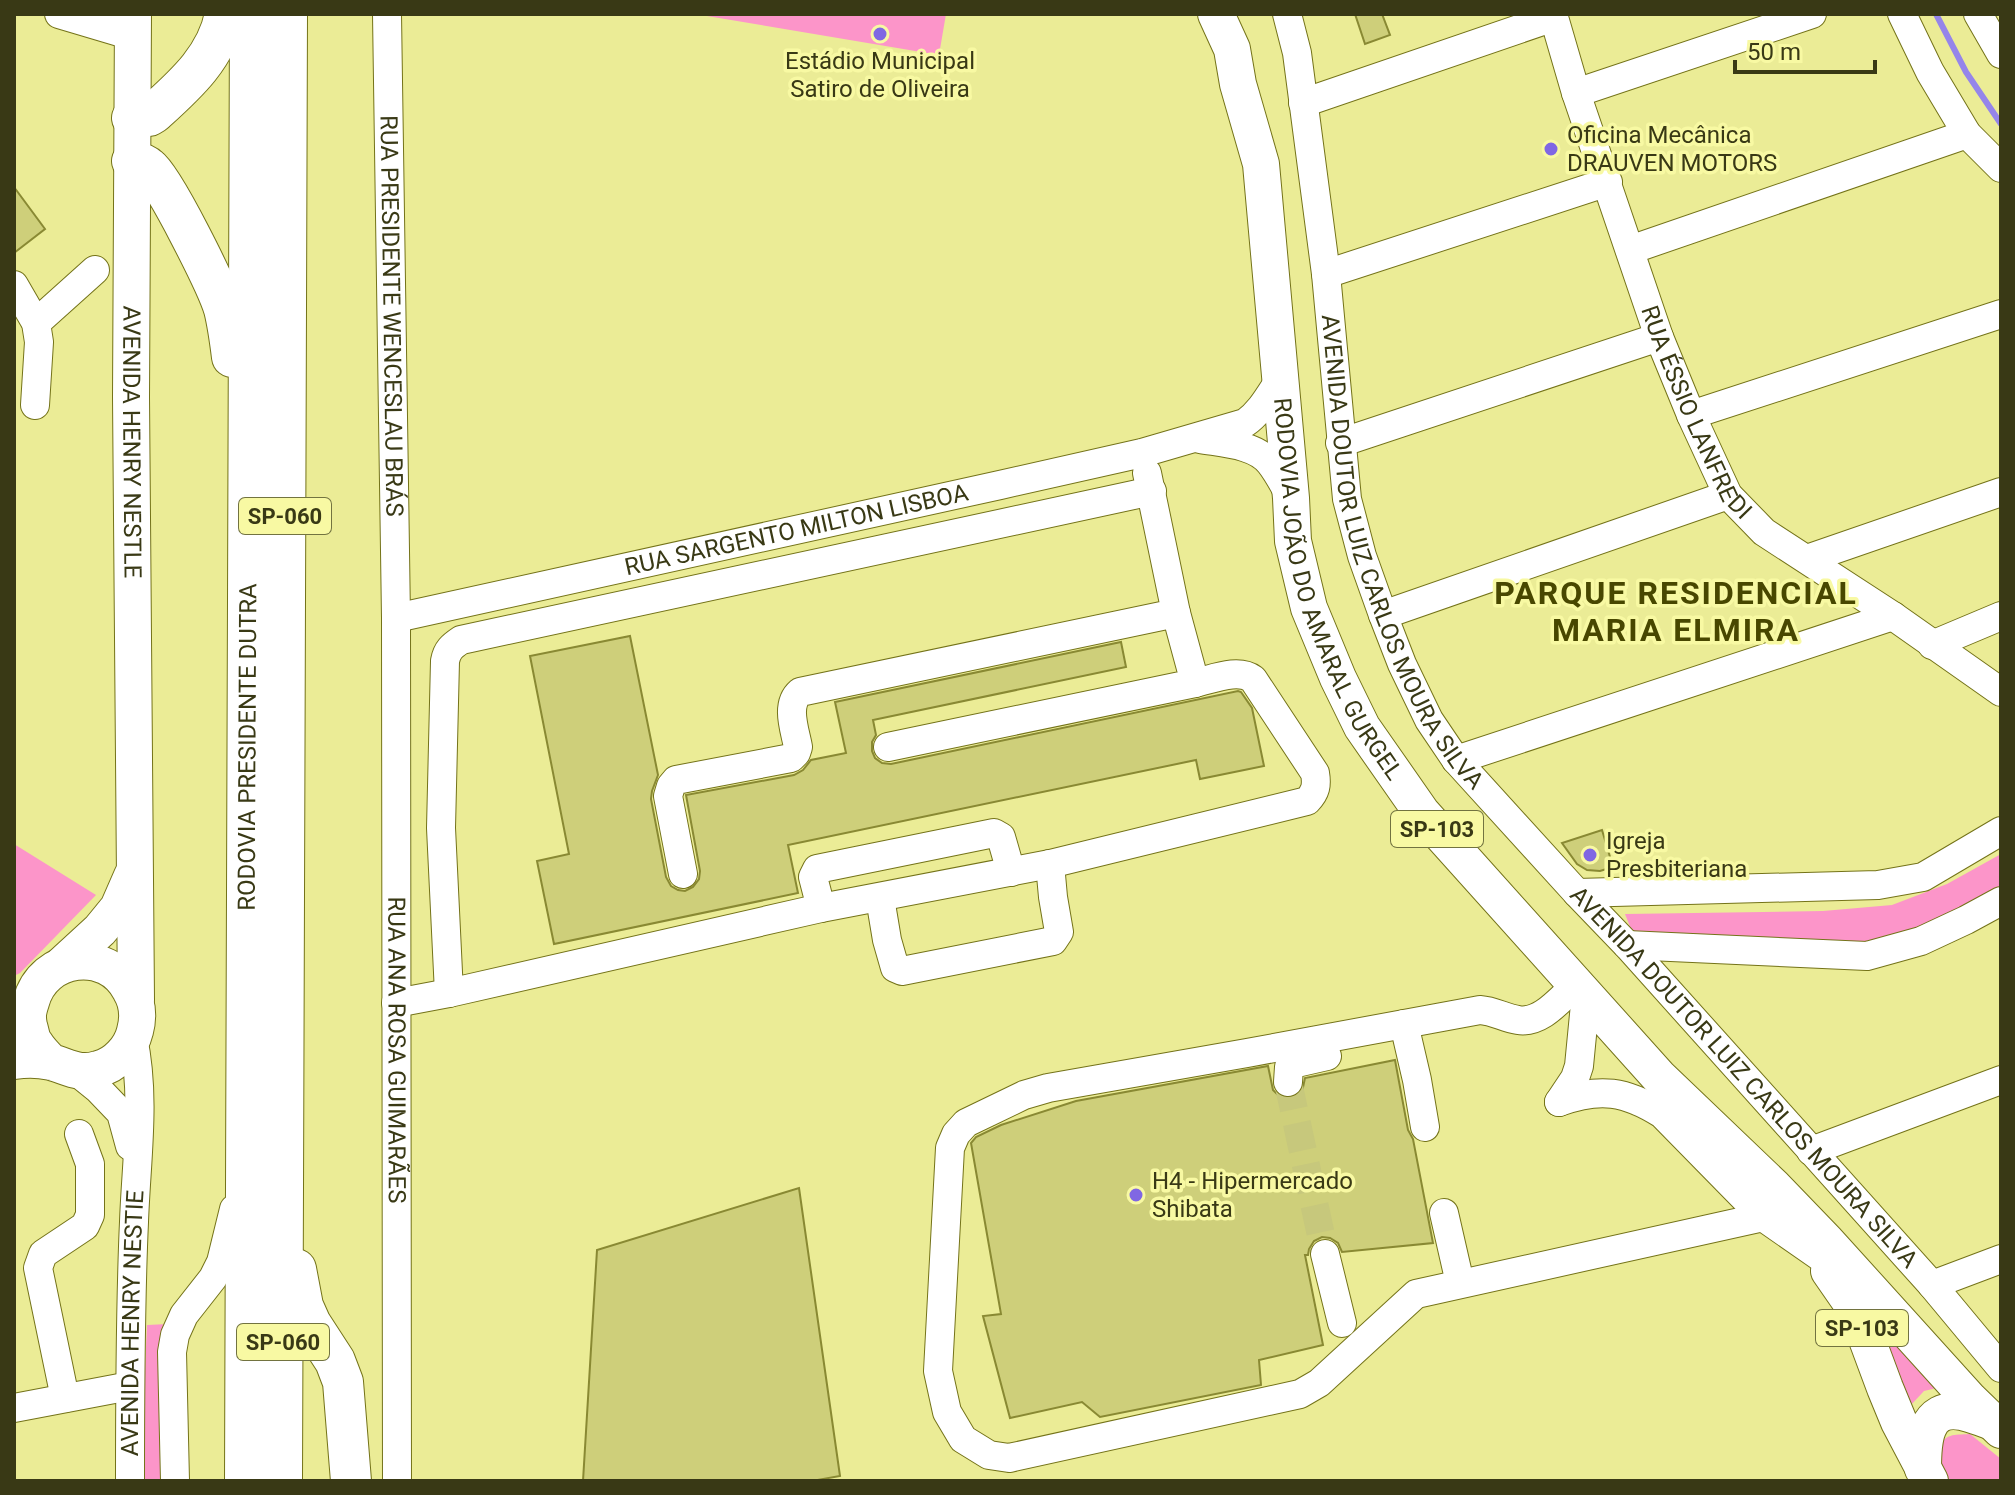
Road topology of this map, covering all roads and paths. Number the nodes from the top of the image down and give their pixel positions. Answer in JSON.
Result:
{"nodes":[{"id":1,"x":59,"y":14,"type":"edge"},
{"id":2,"x":225,"y":14,"type":"edge"},
{"id":3,"x":250,"y":14,"type":"edge"},
{"id":4,"x":287,"y":14,"type":"edge"},
{"id":5,"x":387,"y":14,"type":"edge"},
{"id":6,"x":1194,"y":14,"type":"edge"},
{"id":7,"x":1287,"y":14,"type":"edge"},
{"id":8,"x":1812,"y":14,"type":"edge"},
{"id":9,"x":1902,"y":14,"type":"edge"},
{"id":10,"x":1978,"y":14,"type":"edge"},
{"id":11,"x":1553,"y":16,"type":"edge"},
{"id":12,"x":1221,"y":20,"type":"edge"},
{"id":13,"x":133,"y":25,"type":"edge"},
{"id":14,"x":2001,"y":54,"type":"edge"},
{"id":15,"x":1238,"y":84,"type":"junction"},
{"id":16,"x":1576,"y":93,"type":"junction"},
{"id":17,"x":1303,"y":103,"type":"junction"},
{"id":18,"x":132,"y":118,"type":"junction"},
{"id":19,"x":1967,"y":134,"type":"junction"},
{"id":20,"x":132,"y":161,"type":"junction"},
{"id":21,"x":2001,"y":168,"type":"edge"},
{"id":22,"x":1608,"y":182,"type":"junction"},
{"id":23,"x":1630,"y":250,"type":"junction"},
{"id":24,"x":95,"y":270,"type":"dead end"},
{"id":25,"x":1326,"y":274,"type":"junction"},
{"id":26,"x":14,"y":285,"type":"edge"},
{"id":27,"x":2001,"y":314,"type":"edge"},
{"id":28,"x":36,"y":323,"type":"junction"},
{"id":29,"x":1659,"y":337,"type":"junction"},
{"id":30,"x":1281,"y":378,"type":"junction"},
{"id":31,"x":35,"y":405,"type":"dead end"},
{"id":32,"x":1691,"y":415,"type":"junction"},
{"id":33,"x":1195,"y":438,"type":"junction"},
{"id":34,"x":1340,"y":443,"type":"junction"},
{"id":35,"x":1142,"y":453,"type":"junction"},
{"id":36,"x":250,"y":464,"type":"junction"},
{"id":37,"x":1152,"y":491,"type":"junction"},
{"id":38,"x":2001,"y":492,"type":"edge"},
{"id":39,"x":1728,"y":495,"type":"junction"},
{"id":40,"x":1291,"y":498,"type":"junction"},
{"id":41,"x":1807,"y":559,"type":"junction"},
{"id":42,"x":1176,"y":613,"type":"junction"},
{"id":43,"x":1383,"y":615,"type":"junction"},
{"id":44,"x":1893,"y":616,"type":"junction"},
{"id":45,"x":2001,"y":616,"type":"edge"},
{"id":46,"x":396,"y":618,"type":"junction"},
{"id":47,"x":1932,"y":645,"type":"junction"},
{"id":48,"x":1195,"y":683,"type":"junction"},
{"id":49,"x":2001,"y":692,"type":"edge"},
{"id":50,"x":888,"y":747,"type":"dead end"},
{"id":51,"x":1456,"y":760,"type":"junction"},
{"id":52,"x":2001,"y":831,"type":"edge"},
{"id":53,"x":1050,"y":864,"type":"junction"},
{"id":54,"x":134,"y":871,"type":"junction"},
{"id":55,"x":1011,"y":872,"type":"junction"},
{"id":56,"x":683,"y":874,"type":"dead end"},
{"id":57,"x":1577,"y":893,"type":"junction"},
{"id":58,"x":880,"y":898,"type":"junction"},
{"id":59,"x":2001,"y":901,"type":"edge"},
{"id":60,"x":821,"y":908,"type":"junction"},
{"id":61,"x":1627,"y":945,"type":"junction"},
{"id":62,"x":63,"y":964,"type":"junction"},
{"id":63,"x":1581,"y":989,"type":"junction"},
{"id":64,"x":449,"y":993,"type":"junction"},
{"id":65,"x":24,"y":1000,"type":"edge"},
{"id":66,"x":136,"y":1000,"type":"junction"},
{"id":67,"x":396,"y":1003,"type":"junction"},
{"id":68,"x":1470,"y":1026,"type":"dead end"},
{"id":69,"x":1405,"y":1030,"type":"junction"},
{"id":70,"x":133,"y":1038,"type":"junction"},
{"id":71,"x":14,"y":1061,"type":"edge"},
{"id":72,"x":64,"y":1067,"type":"junction"},
{"id":73,"x":2001,"y":1080,"type":"edge"},
{"id":74,"x":1288,"y":1082,"type":"dead end"},
{"id":75,"x":1425,"y":1127,"type":"dead end"},
{"id":76,"x":79,"y":1134,"type":"dead end"},
{"id":77,"x":1811,"y":1151,"type":"junction"},
{"id":78,"x":244,"y":1165,"type":"junction"},
{"id":79,"x":136,"y":1166,"type":"junction"},
{"id":80,"x":283,"y":1202,"type":"junction"},
{"id":81,"x":1768,"y":1202,"type":"junction"},
{"id":82,"x":1444,"y":1213,"type":"dead end"},
{"id":83,"x":1325,"y":1254,"type":"tunnel mouth"},
{"id":84,"x":2001,"y":1259,"type":"edge"},
{"id":85,"x":1460,"y":1283,"type":"junction"},
{"id":86,"x":1932,"y":1285,"type":"junction"},
{"id":87,"x":1342,"y":1323,"type":"dead end"},
{"id":88,"x":2001,"y":1368,"type":"edge"},
{"id":89,"x":130,"y":1386,"type":"junction"},
{"id":90,"x":65,"y":1398,"type":"junction"},
{"id":91,"x":14,"y":1408,"type":"edge"},
{"id":92,"x":1997,"y":1426,"type":"edge"},
{"id":93,"x":1925,"y":1477,"type":"edge"},
{"id":94,"x":130,"y":1481,"type":"edge"},
{"id":95,"x":175,"y":1481,"type":"edge"},
{"id":96,"x":245,"y":1481,"type":"edge"},
{"id":97,"x":282,"y":1481,"type":"edge"},
{"id":98,"x":351,"y":1481,"type":"edge"},
{"id":99,"x":397,"y":1481,"type":"edge"}],
"edges":[{"from":1,"to":13,"type":"street"},
{"from":2,"to":18,"type":"highway"},
{"from":3,"to":36,"type":"highway","name":"RODOVIA PRESIDENTE DUTRA","number":"SP-060"},
{"from":4,"to":80,"type":"highway","name":"RODOVIA PRESIDENTE DUTRA","number":"SP-060"},
{"from":5,"to":46,"type":"street","name":"RUA PRESIDENTE WENCESLAU BRÁS"},
{"from":6,"to":15,"type":"main road","name":"RODOVIA JOÃO DO AMARAL GURGEL"},
{"from":7,"to":17,"type":"street","name":"AVENIDA DOUTOR LUIZ CARLOS MOURA SILVA"},
{"from":8,"to":16,"type":"street"},
{"from":9,"to":19,"type":"street"},
{"from":10,"to":14,"type":"street"},
{"from":11,"to":16,"type":"street","name":"RUA ÉSSIO LANFREDI"},
{"from":11,"to":17,"type":"street"},
{"from":12,"to":15,"type":"main road","name":"RODOVIA JOÃO DO AMARAL GURGEL","number":"SP-103"},
{"from":13,"to":18,"type":"main road","name":"AVENIDA HENRY NESTLE"},
{"from":15,"to":30,"type":"main road","name":"RODOVIA JOÃO DO AMARAL GURGEL","number":"SP-103"},
{"from":16,"to":22,"type":"street","name":"RUA ÉSSIO LANFREDI"},
{"from":17,"to":25,"type":"street","name":"AVENIDA DOUTOR LUIZ CARLOS MOURA SILVA"},
{"from":18,"to":20,"type":"main road","name":"AVENIDA HENRY NESTLE"},
{"from":19,"to":21,"type":"street"},
{"from":19,"to":23,"type":"street"},
{"from":20,"to":36,"type":"highway"},
{"from":20,"to":54,"type":"main road","name":"AVENIDA HENRY NESTLE"},
{"from":22,"to":23,"type":"street","name":"RUA ÉSSIO LANFREDI"},
{"from":22,"to":25,"type":"street"},
{"from":23,"to":29,"type":"street","name":"RUA ÉSSIO LANFREDI"},
{"from":24,"to":28,"type":"street"},
{"from":25,"to":34,"type":"street","name":"AVENIDA DOUTOR LUIZ CARLOS MOURA SILVA"},
{"from":26,"to":28,"type":"street"},
{"from":27,"to":32,"type":"street"},
{"from":28,"to":31,"type":"street"},
{"from":29,"to":32,"type":"street","name":"RUA ÉSSIO LANFREDI"},
{"from":29,"to":34,"type":"street"},
{"from":30,"to":33,"type":"street","name":"RUA SARGENTO MILTON LISBOA"},
{"from":30,"to":40,"type":"main road","name":"RODOVIA JOÃO DO AMARAL GURGEL","number":"SP-103"},
{"from":32,"to":39,"type":"street","name":"RUA ÉSSIO LANFREDI"},
{"from":33,"to":35,"type":"street","name":"RUA SARGENTO MILTON LISBOA"},
{"from":33,"to":40,"type":"street"},
{"from":34,"to":43,"type":"street","name":"AVENIDA DOUTOR LUIZ CARLOS MOURA SILVA"},
{"from":35,"to":37,"type":"street"},
{"from":35,"to":46,"type":"street","name":"RUA SARGENTO MILTON LISBOA"},
{"from":36,"to":78,"type":"highway","name":"RODOVIA PRESIDENTE DUTRA","number":"SP-060"},
{"from":37,"to":42,"type":"street"},
{"from":37,"to":64,"type":"street"},
{"from":38,"to":41,"type":"street"},
{"from":39,"to":41,"type":"street","name":"RUA ÉSSIO LANFREDI"},
{"from":39,"to":43,"type":"street"},
{"from":40,"to":63,"type":"main road","name":"RODOVIA JOÃO DO AMARAL GURGEL","number":"SP-103"},
{"from":41,"to":44,"type":"street","name":"RUA ÉSSIO LANFREDI"},
{"from":42,"to":48,"type":"street"},
{"from":42,"to":56,"type":"street"},
{"from":43,"to":51,"type":"street","name":"AVENIDA DOUTOR LUIZ CARLOS MOURA SILVA"},
{"from":44,"to":47,"type":"street","name":"RUA ÉSSIO LANFREDI"},
{"from":44,"to":51,"type":"street"},
{"from":45,"to":47,"type":"street"},
{"from":46,"to":67,"type":"street","name":"RUA ANA ROSA GUIMARÃES"},
{"from":47,"to":49,"type":"street","name":"RUA ÉSSIO LANFREDI"},
{"from":48,"to":50,"type":"street"},
{"from":48,"to":53,"type":"street"},
{"from":51,"to":57,"type":"street","name":"AVENIDA DOUTOR LUIZ CARLOS MOURA SILVA"},
{"from":52,"to":57,"type":"street"},
{"from":53,"to":55,"type":"street"},
{"from":53,"to":58,"type":"street"},
{"from":54,"to":62,"type":"main road"},
{"from":54,"to":66,"type":"main road","name":"AVENIDA HENRY NESTLE"},
{"from":55,"to":58,"type":"street"},
{"from":55,"to":60,"type":"street"},
{"from":57,"to":61,"type":"street","name":"AVENIDA DOUTOR LUIZ CARLOS MOURA SILVA"},
{"from":58,"to":60,"type":"street"},
{"from":59,"to":61,"type":"street"},
{"from":60,"to":64,"type":"street"},
{"from":61,"to":77,"type":"street","name":"AVENIDA DOUTOR LUIZ CARLOS MOURA SILVA"},
{"from":62,"to":65,"type":"main road"},
{"from":62,"to":66,"type":"main road"},
{"from":63,"to":69,"type":"street"},
{"from":63,"to":81,"type":"main road","name":"RODOVIA JOÃO DO AMARAL GURGEL","number":"SP-103"},
{"from":63,"to":81,"type":"street"},
{"from":64,"to":67,"type":"street"},
{"from":65,"to":72,"type":"main road"},
{"from":66,"to":70,"type":"main road"},
{"from":67,"to":99,"type":"street","name":"RUA ANA ROSA GUIMARÃES"},
{"from":68,"to":69,"type":"street"},
{"from":69,"to":74,"type":"street"},
{"from":69,"to":75,"type":"street"},
{"from":69,"to":85,"type":"street"},
{"from":70,"to":72,"type":"main road"},
{"from":70,"to":79,"type":"street","name":"AVENIDA HENRY NESTIE"},
{"from":71,"to":72,"type":"main road"},
{"from":72,"to":79,"type":"street"},
{"from":73,"to":77,"type":"street"},
{"from":76,"to":90,"type":"street"},
{"from":77,"to":86,"type":"street","name":"AVENIDA DOUTOR LUIZ CARLOS MOURA SILVA"},
{"from":78,"to":95,"type":"street"},
{"from":78,"to":96,"type":"highway","name":"RODOVIA PRESIDENTE DUTRA","number":"SP-060"},
{"from":79,"to":89,"type":"street","name":"AVENIDA HENRY NESTIE"},
{"from":80,"to":97,"type":"highway","name":"RODOVIA PRESIDENTE DUTRA","number":"SP-060"},
{"from":80,"to":98,"type":"highway"},
{"from":81,"to":85,"type":"street"},
{"from":81,"to":92,"type":"main road","name":"RODOVIA JOÃO DO AMARAL GURGEL","number":"SP-103"},
{"from":81,"to":93,"type":"main road","name":"RODOVIA JOÃO DO AMARAL GURGEL","number":"SP-103"},
{"from":82,"to":85,"type":"street"},
{"from":83,"to":87,"type":"street"},
{"from":84,"to":86,"type":"street"},
{"from":86,"to":88,"type":"street","name":"AVENIDA DOUTOR LUIZ CARLOS MOURA SILVA"},
{"from":89,"to":90,"type":"street"},
{"from":89,"to":94,"type":"street","name":"AVENIDA HENRY NESTIE"},
{"from":90,"to":91,"type":"street"},
{"from":92,"to":93,"type":"main road","number":"SP-103"}]}
